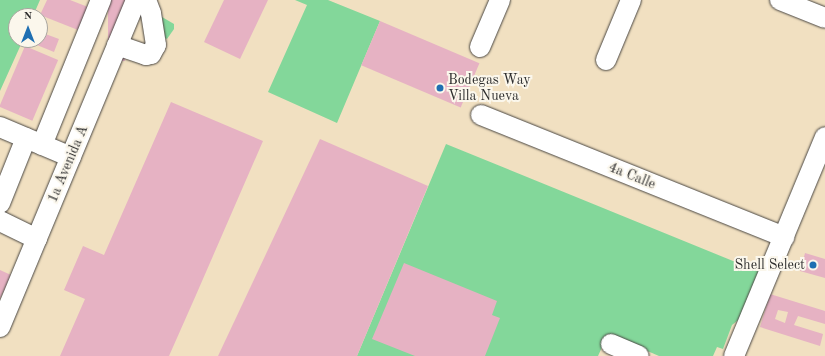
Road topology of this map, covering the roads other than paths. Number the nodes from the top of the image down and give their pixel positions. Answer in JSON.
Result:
{"nodes":[{"id":1,"x":101,"y":0,"type":"edge"},
{"id":2,"x":136,"y":0,"type":"edge"},
{"id":3,"x":146,"y":0,"type":"edge"},
{"id":4,"x":500,"y":0,"type":"edge"},
{"id":5,"x":631,"y":0,"type":"edge"},
{"id":6,"x":780,"y":0,"type":"edge"},
{"id":7,"x":825,"y":18,"type":"edge"},
{"id":8,"x":118,"y":45,"type":"junction"},
{"id":9,"x":480,"y":47,"type":"dead end"},
{"id":10,"x":606,"y":60,"type":"dead end"},
{"id":11,"x":481,"y":115,"type":"dead end"},
{"id":12,"x":0,"y":127,"type":"edge"},
{"id":13,"x":825,"y":137,"type":"edge"},
{"id":14,"x":34,"y":142,"type":"junction"},
{"id":15,"x":71,"y":157,"type":"junction"},
{"id":16,"x":0,"y":202,"type":"edge"},
{"id":17,"x":0,"y":221,"type":"edge"},
{"id":18,"x":784,"y":237,"type":"junction"},
{"id":19,"x":37,"y":239,"type":"junction"},
{"id":20,"x":0,"y":327,"type":"edge"},
{"id":21,"x":611,"y":344,"type":"dead end"},
{"id":22,"x":640,"y":356,"type":"edge"},
{"id":23,"x":734,"y":356,"type":"edge"}],
"edges":[{"from":1,"to":14,"type":"street"},
{"from":2,"to":8,"type":"street","name":"1a Avenida A"},
{"from":3,"to":8,"type":"street"},
{"from":4,"to":9,"type":"street"},
{"from":5,"to":10,"type":"street"},
{"from":6,"to":7,"type":"street"},
{"from":8,"to":15,"type":"street","name":"1a Avenida A"},
{"from":11,"to":18,"type":"street","name":"4a Calle"},
{"from":12,"to":14,"type":"street"},
{"from":13,"to":18,"type":"street"},
{"from":14,"to":15,"type":"street"},
{"from":14,"to":16,"type":"street"},
{"from":15,"to":19,"type":"street","name":"1a Avenida A"},
{"from":17,"to":19,"type":"street"},
{"from":18,"to":23,"type":"street"},
{"from":19,"to":20,"type":"street","name":"1a Avenida A"},
{"from":21,"to":22,"type":"street"}]}
